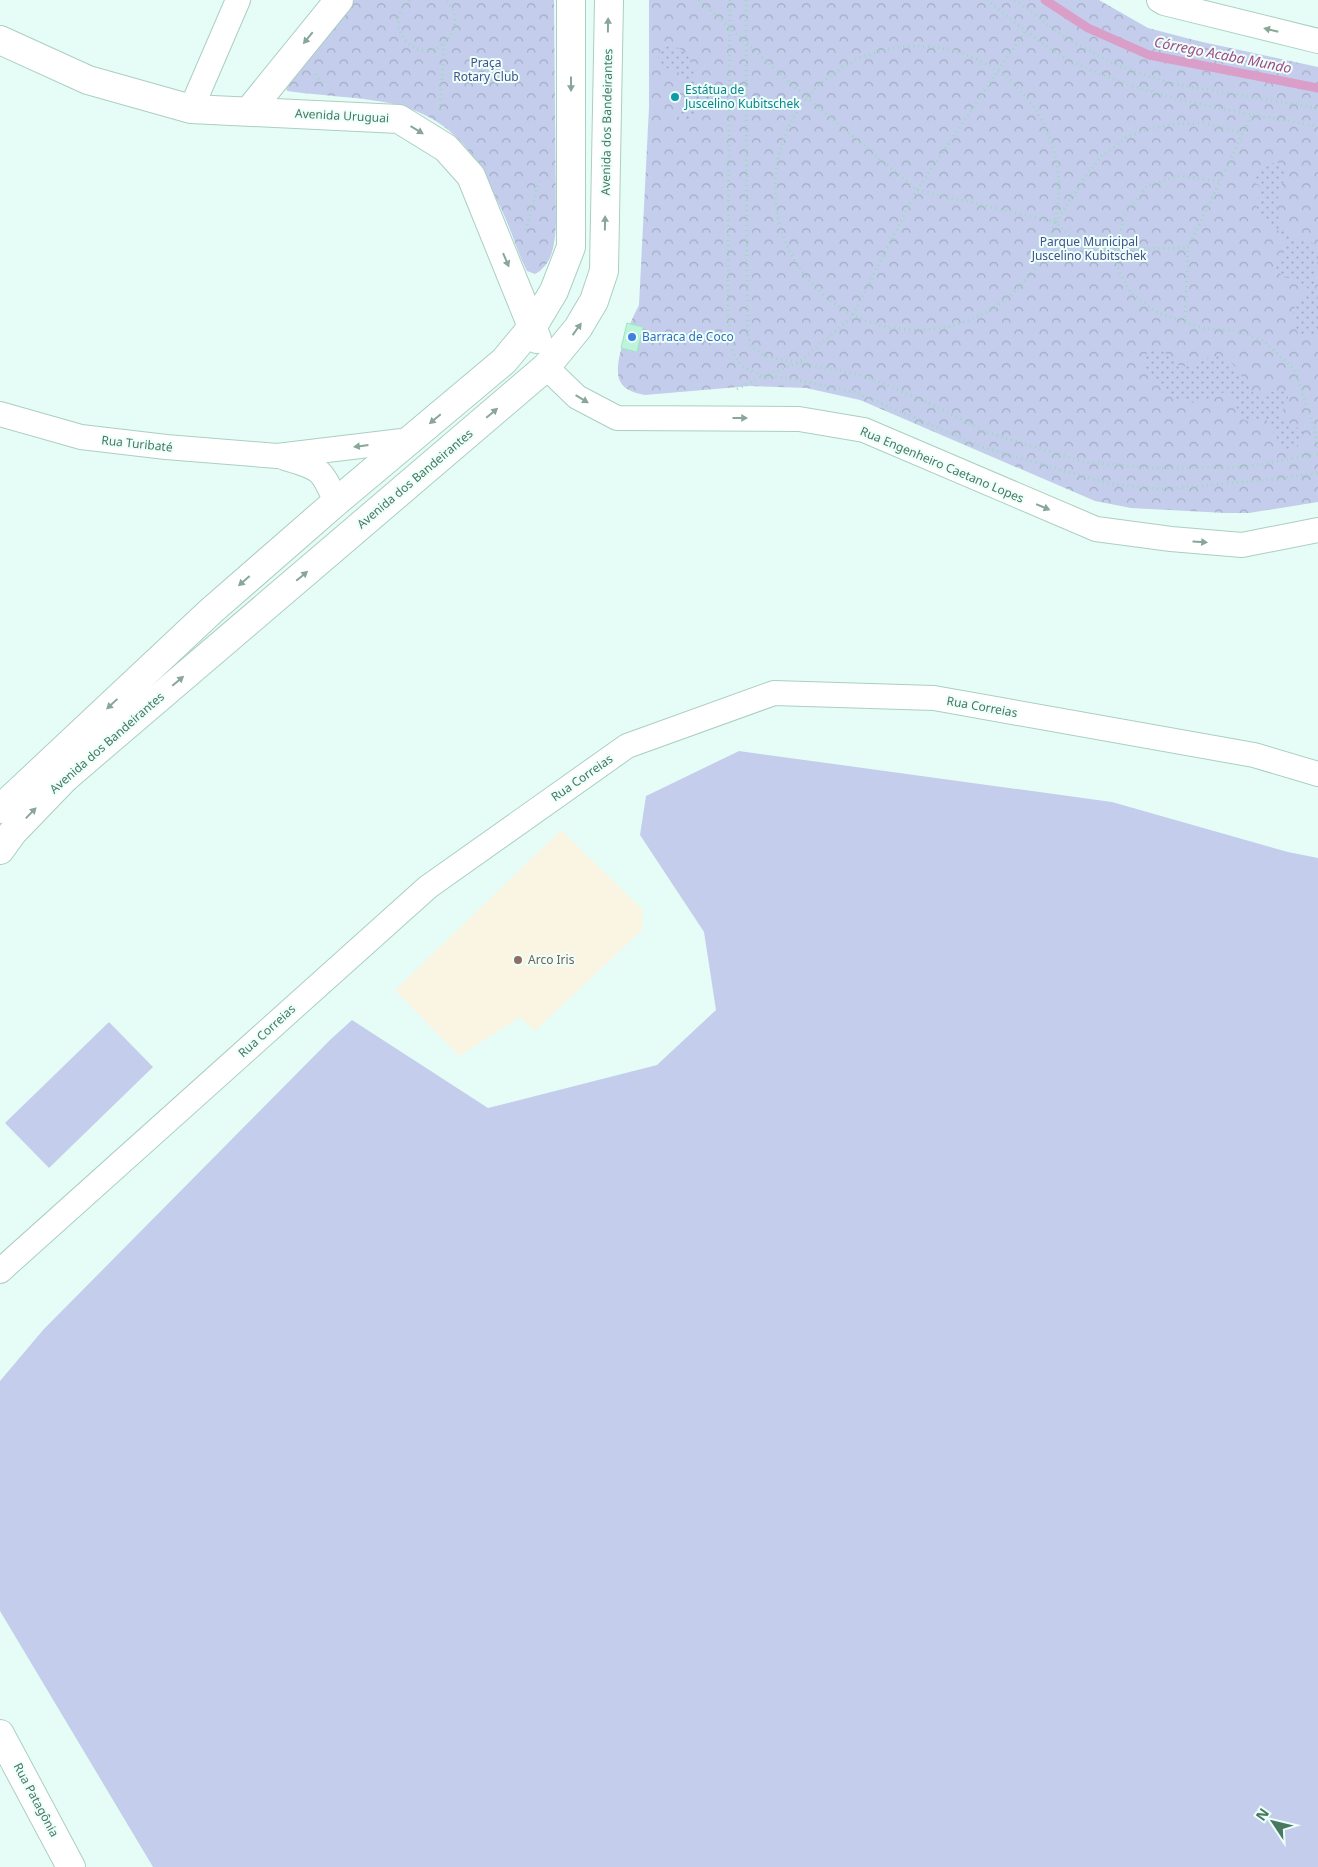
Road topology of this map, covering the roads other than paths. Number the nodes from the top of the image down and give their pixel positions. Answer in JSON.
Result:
{"nodes":[{"id":1,"x":238,"y":0,"type":"edge"},
{"id":2,"x":339,"y":0,"type":"edge"},
{"id":3,"x":571,"y":0,"type":"edge"},
{"id":4,"x":609,"y":0,"type":"edge"},
{"id":5,"x":1159,"y":0,"type":"edge"},
{"id":6,"x":0,"y":40,"type":"edge"},
{"id":7,"x":1318,"y":41,"type":"edge"},
{"id":8,"x":190,"y":109,"type":"junction"},
{"id":9,"x":249,"y":111,"type":"junction"},
{"id":10,"x":533,"y":326,"type":"junction"},
{"id":11,"x":546,"y":367,"type":"junction"},
{"id":12,"x":0,"y":414,"type":"edge"},
{"id":13,"x":410,"y":440,"type":"junction"},
{"id":14,"x":277,"y":456,"type":"junction"},
{"id":15,"x":336,"y":502,"type":"junction"},
{"id":16,"x":1318,"y":530,"type":"edge"},
{"id":17,"x":1318,"y":774,"type":"edge"},
{"id":18,"x":0,"y":809,"type":"edge"},
{"id":19,"x":0,"y":850,"type":"edge"},
{"id":20,"x":0,"y":1271,"type":"edge"},
{"id":21,"x":0,"y":1734,"type":"edge"},
{"id":22,"x":71,"y":1867,"type":"edge"}],
"edges":[{"from":1,"to":8,"type":"street"},
{"from":2,"to":9,"type":"street","one_way":true},
{"from":3,"to":10,"type":"street","name":"Avenida dos Bandeirantes","one_way":true},
{"from":11,"to":4,"type":"street","name":"Avenida dos Bandeirantes","one_way":true},
{"from":7,"to":5,"type":"street","one_way":true},
{"from":6,"to":8,"type":"street","name":"Avenida Uruguai"},
{"from":8,"to":9,"type":"street","name":"Avenida Uruguai"},
{"from":9,"to":10,"type":"street","name":"Avenida Uruguai","one_way":true},
{"from":10,"to":11,"type":"street","name":"Avenida Uruguai"},
{"from":10,"to":13,"type":"street","name":"Avenida dos Bandeirantes","one_way":true},
{"from":11,"to":16,"type":"street","name":"Rua Engenheiro Caetano Lopes","one_way":true},
{"from":19,"to":11,"type":"street","name":"Avenida dos Bandeirantes","one_way":true},
{"from":12,"to":14,"type":"street","name":"Rua Turibaté"},
{"from":13,"to":14,"type":"street","name":"Rua Turibaté","one_way":true},
{"from":13,"to":15,"type":"street","name":"Avenida dos Bandeirantes"},
{"from":14,"to":15,"type":"street","name":"Rua Turibaté"},
{"from":15,"to":18,"type":"street","name":"Avenida dos Bandeirantes","one_way":true},
{"from":17,"to":20,"type":"street","name":"Rua Correias"},
{"from":21,"to":22,"type":"street","name":"Rua Patagônia"}]}
